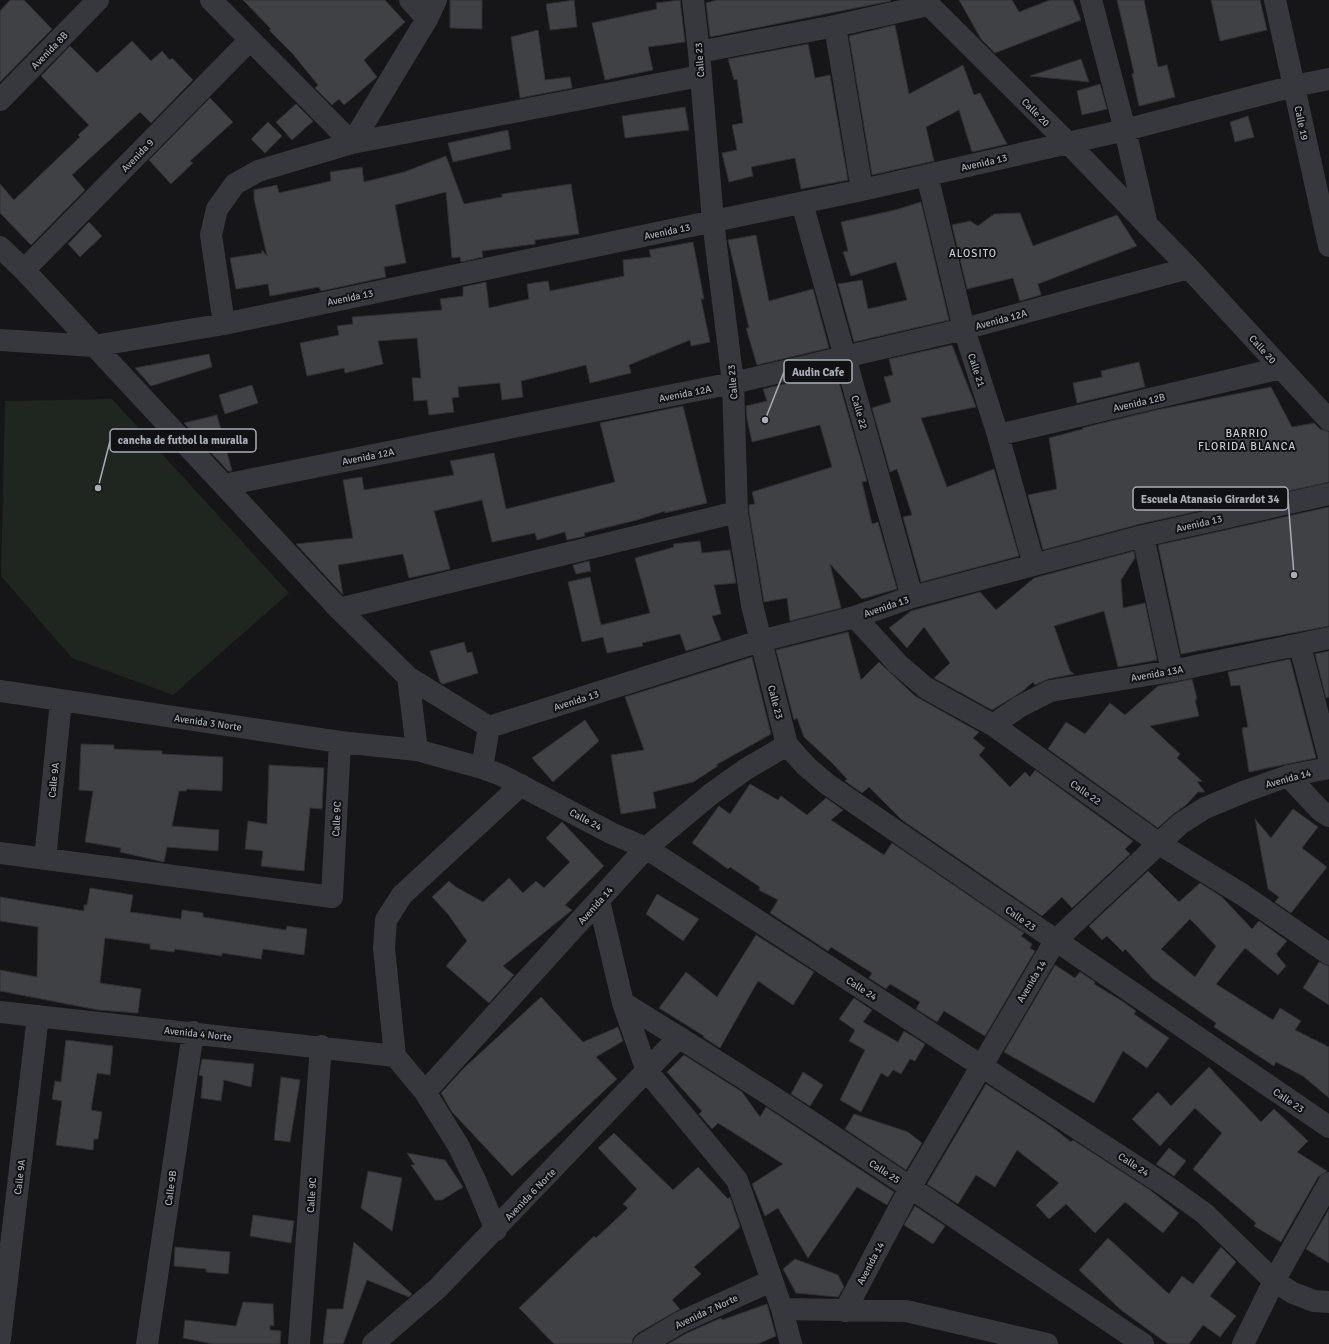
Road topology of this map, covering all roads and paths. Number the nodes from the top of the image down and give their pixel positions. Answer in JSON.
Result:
{"nodes":[{"id":1,"x":98,"y":0,"type":"edge"},
{"id":2,"x":211,"y":0,"type":"edge"},
{"id":3,"x":410,"y":0,"type":"edge"},
{"id":4,"x":693,"y":0,"type":"edge"},
{"id":5,"x":1090,"y":0,"type":"edge"},
{"id":6,"x":1275,"y":0,"type":"edge"},
{"id":7,"x":926,"y":2,"type":"edge"},
{"id":8,"x":432,"y":10,"type":"edge"},
{"id":9,"x":835,"y":26,"type":"junction"},
{"id":10,"x":250,"y":40,"type":"junction"},
{"id":11,"x":699,"y":52,"type":"junction"},
{"id":12,"x":700,"y":76,"type":"junction"},
{"id":13,"x":1329,"y":79,"type":"edge"},
{"id":14,"x":1294,"y":86,"type":"junction"},
{"id":15,"x":0,"y":100,"type":"edge"},
{"id":16,"x":1125,"y":130,"type":"junction"},
{"id":17,"x":352,"y":142,"type":"junction"},
{"id":18,"x":1068,"y":143,"type":"junction"},
{"id":19,"x":927,"y":175,"type":"junction"},
{"id":20,"x":862,"y":190,"type":"junction"},
{"id":21,"x":802,"y":203,"type":"junction"},
{"id":22,"x":713,"y":221,"type":"junction"},
{"id":23,"x":1147,"y":225,"type":"junction"},
{"id":24,"x":0,"y":246,"type":"edge"},
{"id":25,"x":1329,"y":246,"type":"edge"},
{"id":26,"x":1189,"y":268,"type":"junction"},
{"id":27,"x":24,"y":270,"type":"junction"},
{"id":28,"x":224,"y":324,"type":"junction"},
{"id":29,"x":964,"y":329,"type":"junction"},
{"id":30,"x":0,"y":340,"type":"edge"},
{"id":31,"x":94,"y":346,"type":"junction"},
{"id":32,"x":845,"y":358,"type":"junction"},
{"id":33,"x":1281,"y":368,"type":"junction"},
{"id":34,"x":733,"y":383,"type":"junction"},
{"id":35,"x":1329,"y":420,"type":"edge"},
{"id":36,"x":998,"y":435,"type":"junction"},
{"id":37,"x":224,"y":485,"type":"junction"},
{"id":38,"x":1329,"y":494,"type":"edge"},
{"id":39,"x":737,"y":512,"type":"junction"},
{"id":40,"x":1143,"y":536,"type":"junction"},
{"id":41,"x":1034,"y":565,"type":"junction"},
{"id":42,"x":912,"y":597,"type":"junction"},
{"id":43,"x":338,"y":609,"type":"junction"},
{"id":44,"x":855,"y":617,"type":"junction"},
{"id":45,"x":1329,"y":638,"type":"edge"},
{"id":46,"x":760,"y":642,"type":"junction"},
{"id":47,"x":1300,"y":646,"type":"junction"},
{"id":48,"x":1172,"y":671,"type":"junction"},
{"id":49,"x":408,"y":677,"type":"junction"},
{"id":50,"x":0,"y":691,"type":"edge"},
{"id":51,"x":61,"y":701,"type":"junction"},
{"id":52,"x":993,"y":725,"type":"junction"},
{"id":53,"x":489,"y":727,"type":"junction"},
{"id":54,"x":340,"y":742,"type":"junction"},
{"id":55,"x":787,"y":745,"type":"junction"},
{"id":56,"x":417,"y":750,"type":"junction"},
{"id":57,"x":1329,"y":757,"type":"edge"},
{"id":58,"x":482,"y":768,"type":"junction"},
{"id":59,"x":1329,"y":768,"type":"edge"},
{"id":60,"x":1288,"y":776,"type":"junction"},
{"id":61,"x":521,"y":785,"type":"junction"},
{"id":62,"x":1329,"y":816,"type":"edge"},
{"id":63,"x":1158,"y":843,"type":"junction"},
{"id":64,"x":646,"y":848,"type":"junction"},
{"id":65,"x":0,"y":853,"type":"edge"},
{"id":66,"x":45,"y":859,"type":"junction"},
{"id":67,"x":599,"y":901,"type":"junction"},
{"id":68,"x":1055,"y":941,"type":"junction"},
{"id":69,"x":1329,"y":954,"type":"edge"},
{"id":70,"x":623,"y":1003,"type":"junction"},
{"id":71,"x":0,"y":1012,"type":"edge"},
{"id":72,"x":38,"y":1016,"type":"junction"},
{"id":73,"x":193,"y":1032,"type":"junction"},
{"id":74,"x":679,"y":1037,"type":"junction"},
{"id":75,"x":321,"y":1046,"type":"junction"},
{"id":76,"x":395,"y":1056,"type":"junction"},
{"id":77,"x":981,"y":1065,"type":"junction"},
{"id":78,"x":647,"y":1071,"type":"junction"},
{"id":79,"x":425,"y":1092,"type":"junction"},
{"id":80,"x":1329,"y":1127,"type":"edge"},
{"id":81,"x":1329,"y":1183,"type":"edge"},
{"id":82,"x":910,"y":1188,"type":"junction"},
{"id":83,"x":496,"y":1230,"type":"junction"},
{"id":84,"x":771,"y":1281,"type":"junction"},
{"id":85,"x":1274,"y":1281,"type":"junction"},
{"id":86,"x":1329,"y":1302,"type":"edge"},
{"id":87,"x":782,"y":1310,"type":"junction"},
{"id":88,"x":845,"y":1311,"type":"junction"},
{"id":89,"x":0,"y":1339,"type":"edge"},
{"id":90,"x":147,"y":1344,"type":"edge"},
{"id":91,"x":299,"y":1344,"type":"edge"},
{"id":92,"x":373,"y":1344,"type":"edge"},
{"id":93,"x":644,"y":1344,"type":"edge"},
{"id":94,"x":791,"y":1344,"type":"edge"},
{"id":95,"x":1047,"y":1344,"type":"edge"},
{"id":96,"x":1143,"y":1344,"type":"edge"},
{"id":97,"x":1243,"y":1344,"type":"edge"}],
"edges":[{"from":1,"to":15,"type":"street","name":"Avenida 8B"},
{"from":2,"to":10,"type":"street"},
{"from":3,"to":8,"type":"street"},
{"from":4,"to":11,"type":"street","name":"Calle 23"},
{"from":5,"to":16,"type":"street"},
{"from":6,"to":14,"type":"street","name":"Calle 19"},
{"from":7,"to":9,"type":"street"},
{"from":7,"to":18,"type":"street","name":"Calle 20"},
{"from":8,"to":17,"type":"street"},
{"from":9,"to":11,"type":"street"},
{"from":9,"to":20,"type":"street"},
{"from":10,"to":17,"type":"street"},
{"from":10,"to":27,"type":"street","name":"Avenida 9"},
{"from":11,"to":12,"type":"street","name":"Calle 23"},
{"from":12,"to":17,"type":"street"},
{"from":12,"to":22,"type":"street","name":"Calle 23"},
{"from":13,"to":14,"type":"street","name":"Avenida 13"},
{"from":14,"to":16,"type":"street","name":"Avenida 13"},
{"from":14,"to":25,"type":"street","name":"Calle 19"},
{"from":16,"to":18,"type":"street","name":"Avenida 13"},
{"from":16,"to":23,"type":"street"},
{"from":17,"to":28,"type":"street"},
{"from":18,"to":19,"type":"street","name":"Avenida 13"},
{"from":18,"to":23,"type":"street","name":"Calle 20"},
{"from":19,"to":20,"type":"street","name":"Avenida 13"},
{"from":19,"to":29,"type":"street","name":"Calle 21"},
{"from":20,"to":21,"type":"street","name":"Avenida 13"},
{"from":21,"to":22,"type":"street","name":"Avenida 13"},
{"from":21,"to":32,"type":"street","name":"Calle 22"},
{"from":22,"to":28,"type":"street","name":"Avenida 13"},
{"from":22,"to":34,"type":"street","name":"Calle 23"},
{"from":23,"to":26,"type":"street","name":"Calle 20"},
{"from":24,"to":27,"type":"street"},
{"from":26,"to":29,"type":"street","name":"Avenida 12A"},
{"from":26,"to":33,"type":"street","name":"Calle 20"},
{"from":27,"to":31,"type":"street"},
{"from":28,"to":31,"type":"street","name":"Avenida 13"},
{"from":29,"to":32,"type":"street","name":"Avenida 12A"},
{"from":29,"to":36,"type":"street","name":"Calle 21"},
{"from":30,"to":31,"type":"street","name":"Avenida 13"},
{"from":31,"to":37,"type":"street"},
{"from":32,"to":34,"type":"street","name":"Avenida 12A"},
{"from":32,"to":42,"type":"street","name":"Calle 22"},
{"from":33,"to":35,"type":"street","name":"Calle 20"},
{"from":33,"to":36,"type":"street","name":"Avenida 12B"},
{"from":34,"to":37,"type":"street","name":"Avenida 12A"},
{"from":34,"to":39,"type":"street","name":"Calle 23"},
{"from":36,"to":41,"type":"street","name":"Calle 21"},
{"from":37,"to":43,"type":"street"},
{"from":38,"to":40,"type":"street","name":"Avenida 13"},
{"from":39,"to":43,"type":"street"},
{"from":39,"to":46,"type":"street","name":"Calle 23"},
{"from":40,"to":41,"type":"street","name":"Avenida 13"},
{"from":40,"to":48,"type":"street"},
{"from":41,"to":42,"type":"street","name":"Avenida 13"},
{"from":42,"to":44,"type":"street","name":"Avenida 13"},
{"from":43,"to":49,"type":"street"},
{"from":44,"to":46,"type":"street","name":"Avenida 13"},
{"from":44,"to":52,"type":"street","name":"Calle 22"},
{"from":45,"to":47,"type":"street","name":"Avenida 13A"},
{"from":46,"to":53,"type":"street","name":"Avenida 13"},
{"from":46,"to":55,"type":"street","name":"Calle 23"},
{"from":47,"to":48,"type":"street","name":"Avenida 13A"},
{"from":47,"to":57,"type":"street"},
{"from":48,"to":52,"type":"street","name":"Avenida 13A"},
{"from":49,"to":53,"type":"street"},
{"from":49,"to":56,"type":"street"},
{"from":50,"to":51,"type":"street","name":"Avenida 3 Norte"},
{"from":51,"to":54,"type":"street","name":"Avenida 3 Norte"},
{"from":51,"to":66,"type":"street","name":"Calle 9A"},
{"from":52,"to":63,"type":"street","name":"Calle 22"},
{"from":53,"to":58,"type":"street"},
{"from":54,"to":56,"type":"street","name":"Avenida 3 Norte"},
{"from":54,"to":66,"type":"street","name":"Calle 9C"},
{"from":55,"to":64,"type":"street","name":"Avenida 14"},
{"from":55,"to":68,"type":"street","name":"Calle 23"},
{"from":56,"to":58,"type":"street","name":"Calle 24"},
{"from":58,"to":61,"type":"street","name":"Calle 24"},
{"from":59,"to":60,"type":"street","name":"Avenida 14"},
{"from":60,"to":62,"type":"street"},
{"from":60,"to":63,"type":"street","name":"Avenida 14"},
{"from":61,"to":64,"type":"street","name":"Calle 24"},
{"from":61,"to":76,"type":"street"},
{"from":63,"to":68,"type":"street","name":"Avenida 14"},
{"from":63,"to":69,"type":"street","name":"Calle 22"},
{"from":64,"to":67,"type":"street","name":"Avenida 14"},
{"from":64,"to":77,"type":"street","name":"Calle 24"},
{"from":65,"to":66,"type":"street"},
{"from":67,"to":70,"type":"street"},
{"from":67,"to":79,"type":"street","name":"Avenida 14"},
{"from":68,"to":77,"type":"street","name":"Avenida 14"},
{"from":68,"to":80,"type":"street","name":"Calle 23"},
{"from":70,"to":74,"type":"street","name":"Calle 25"},
{"from":70,"to":78,"type":"street"},
{"from":71,"to":72,"type":"street","name":"Avenida 4 Norte"},
{"from":72,"to":73,"type":"street","name":"Avenida 4 Norte"},
{"from":72,"to":89,"type":"street","name":"Calle 9A"},
{"from":73,"to":75,"type":"street","name":"Avenida 4 Norte"},
{"from":73,"to":90,"type":"street","name":"Calle 9B"},
{"from":74,"to":78,"type":"street","name":"Avenida 6 Norte"},
{"from":74,"to":82,"type":"street","name":"Calle 25"},
{"from":75,"to":76,"type":"street","name":"Avenida 4 Norte"},
{"from":75,"to":91,"type":"street","name":"Calle 9C"},
{"from":76,"to":79,"type":"street"},
{"from":77,"to":82,"type":"street","name":"Avenida 14"},
{"from":77,"to":85,"type":"street","name":"Calle 24"},
{"from":78,"to":83,"type":"street","name":"Avenida 6 Norte"},
{"from":78,"to":84,"type":"street"},
{"from":79,"to":83,"type":"street"},
{"from":81,"to":85,"type":"street"},
{"from":82,"to":88,"type":"street","name":"Avenida 14"},
{"from":82,"to":96,"type":"street","name":"Calle 25"},
{"from":83,"to":92,"type":"street","name":"Avenida 6 Norte"},
{"from":84,"to":87,"type":"street"},
{"from":84,"to":93,"type":"street","name":"Avenida 7 Norte"},
{"from":85,"to":86,"type":"street","name":"Calle 24"},
{"from":85,"to":97,"type":"street"},
{"from":87,"to":88,"type":"street"},
{"from":87,"to":94,"type":"street"},
{"from":88,"to":95,"type":"street"}]}
